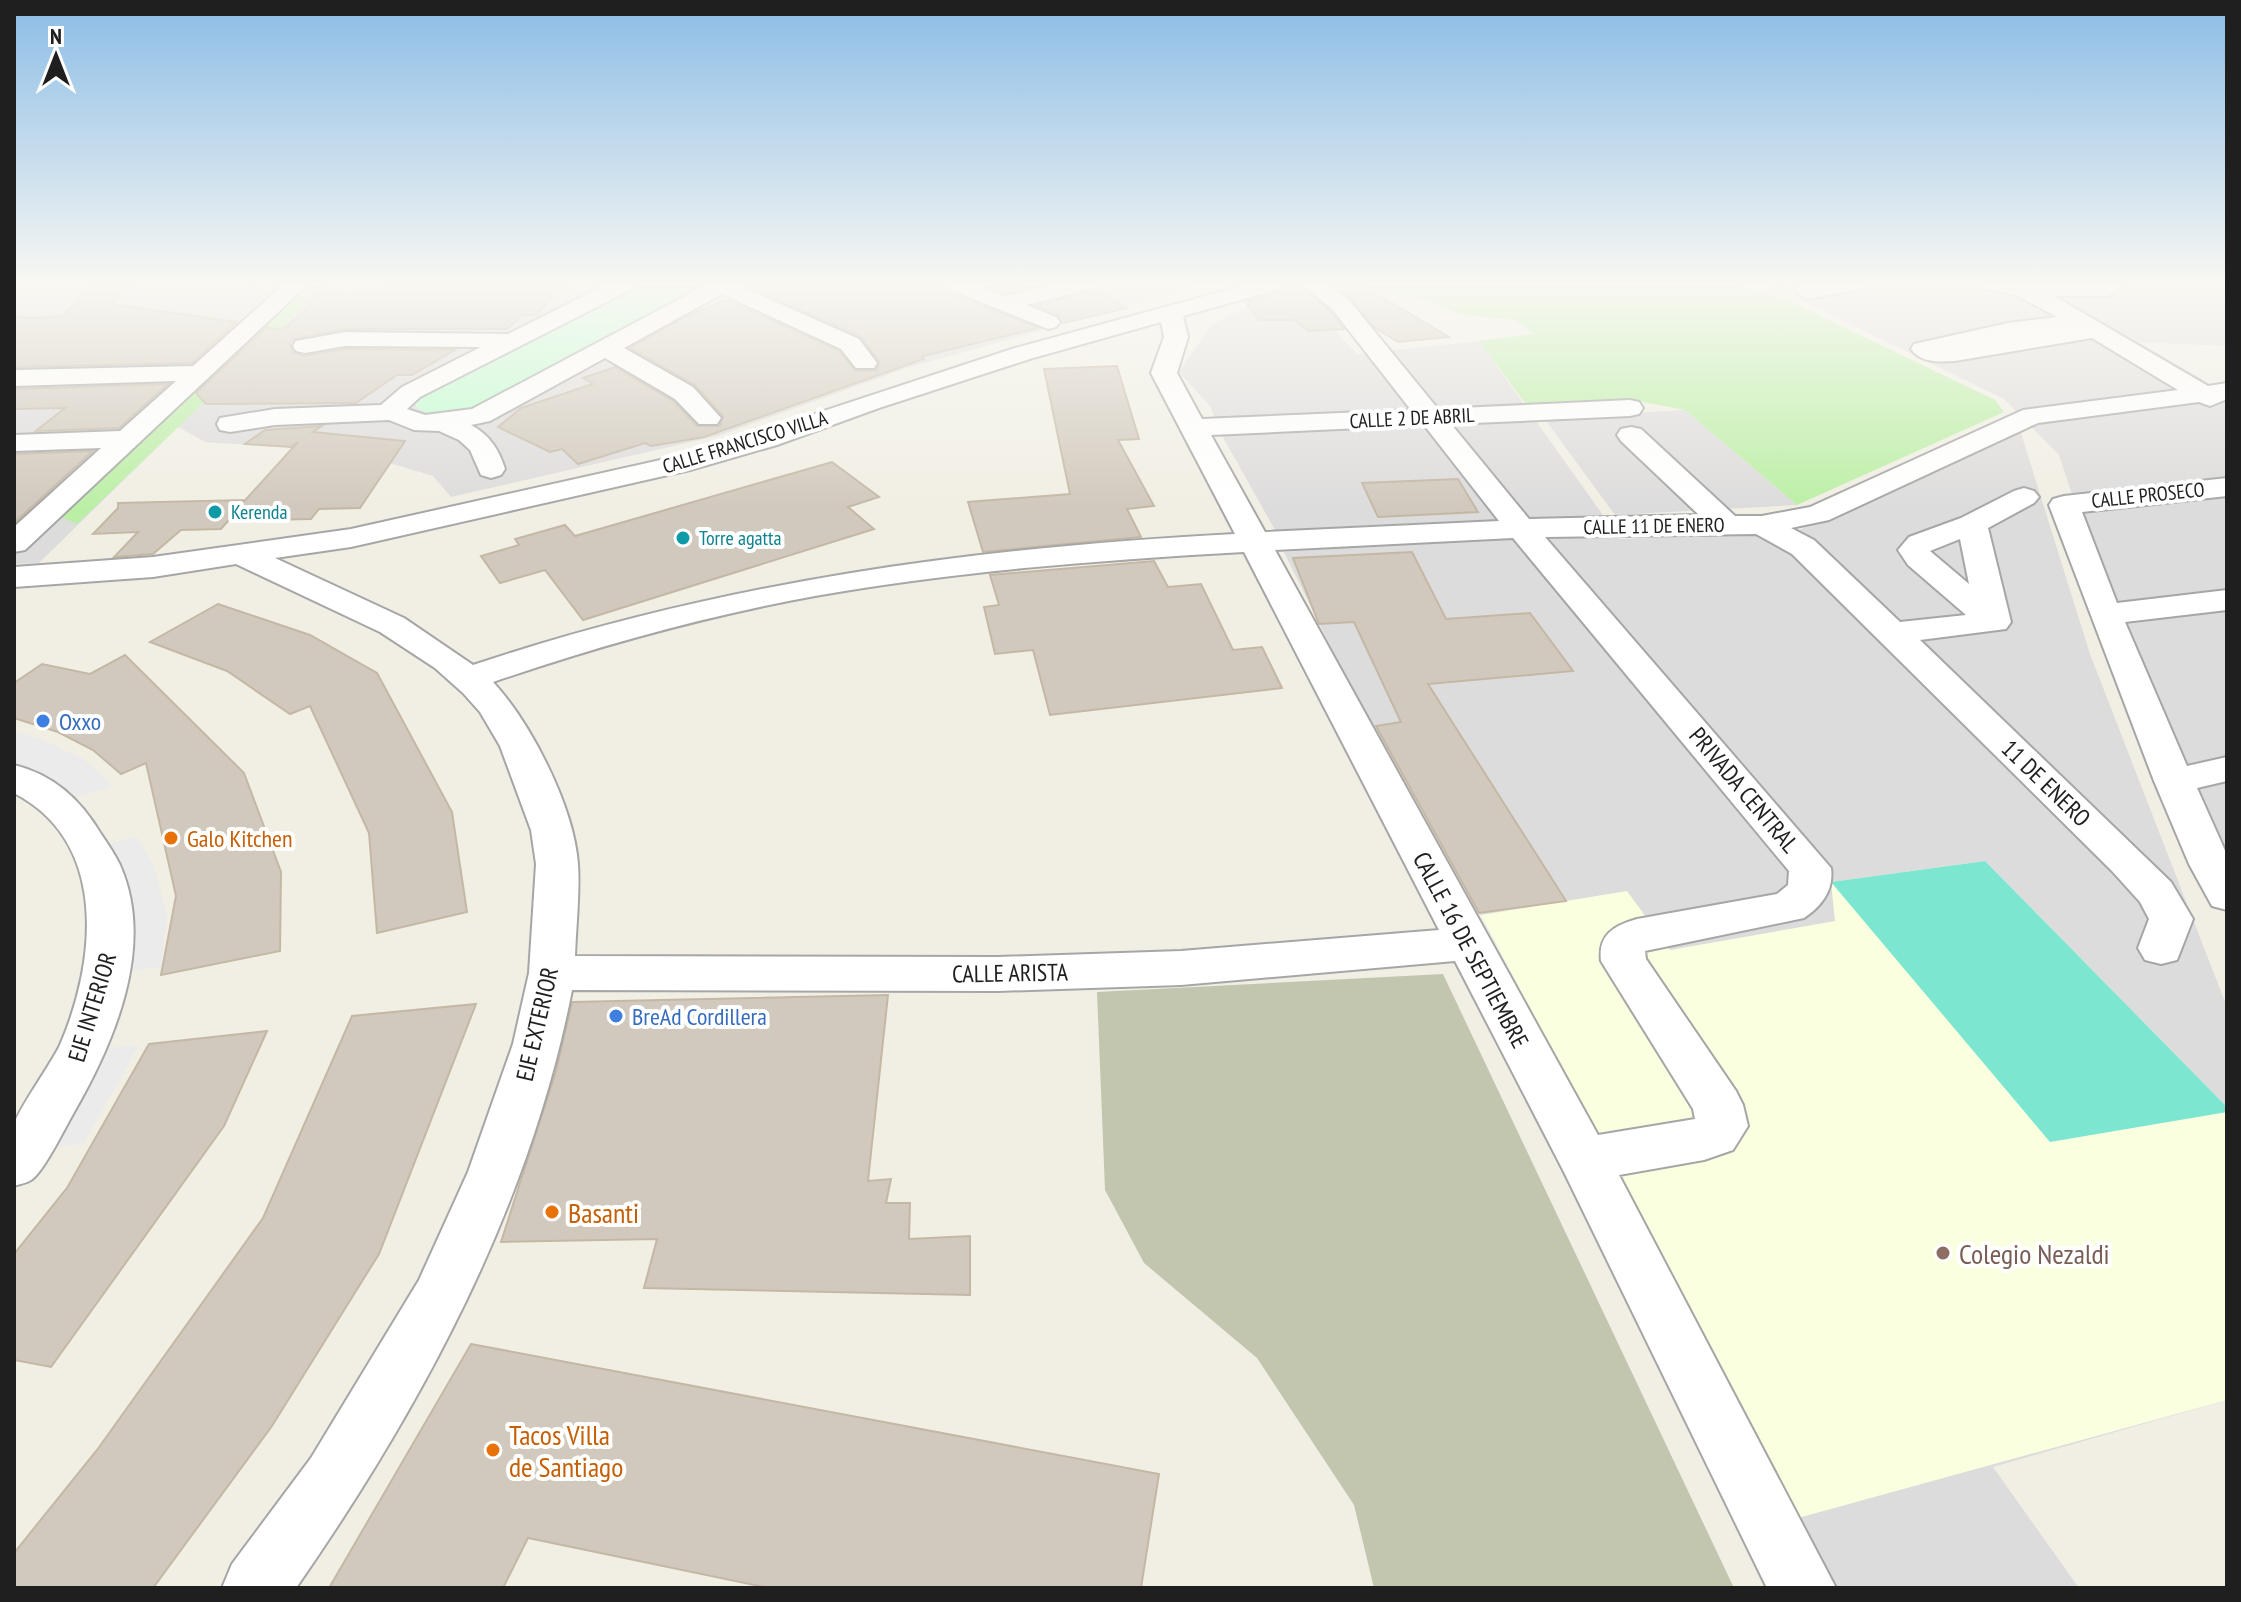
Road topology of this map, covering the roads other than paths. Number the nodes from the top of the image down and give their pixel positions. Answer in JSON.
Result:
{"nodes":[{"id":1,"x":216,"y":359,"type":"edge"},
{"id":2,"x":472,"y":359,"type":"edge"},
{"id":3,"x":586,"y":359,"type":"edge"},
{"id":4,"x":625,"y":359,"type":"edge"},
{"id":5,"x":862,"y":359,"type":"edge"},
{"id":6,"x":1013,"y":359,"type":"edge"},
{"id":7,"x":1169,"y":359,"type":"edge"},
{"id":8,"x":1384,"y":359,"type":"edge"},
{"id":9,"x":2152,"y":359,"type":"edge"},
{"id":10,"x":865,"y":363,"type":"dead end"},
{"id":11,"x":201,"y":373,"type":"junction"},
{"id":12,"x":14,"y":378,"type":"edge"},
{"id":13,"x":2215,"y":393,"type":"edge"},
{"id":14,"x":2227,"y":409,"type":"edge"},
{"id":15,"x":394,"y":412,"type":"junction"},
{"id":16,"x":708,"y":418,"type":"dead end"},
{"id":17,"x":1431,"y":418,"type":"junction"},
{"id":18,"x":443,"y":423,"type":"junction"},
{"id":19,"x":230,"y":424,"type":"dead end"},
{"id":20,"x":1194,"y":428,"type":"junction"},
{"id":21,"x":130,"y":439,"type":"junction"},
{"id":22,"x":14,"y":443,"type":"edge"},
{"id":23,"x":491,"y":469,"type":"dead end"},
{"id":24,"x":2227,"y":487,"type":"edge"},
{"id":25,"x":2024,"y":497,"type":"dead end"},
{"id":26,"x":29,"y":516,"type":"edge"},
{"id":27,"x":1744,"y":524,"type":"junction"},
{"id":28,"x":1972,"y":524,"type":"junction"},
{"id":29,"x":1521,"y":529,"type":"junction"},
{"id":30,"x":1253,"y":542,"type":"junction"},
{"id":31,"x":14,"y":543,"type":"edge"},
{"id":32,"x":252,"y":560,"type":"junction"},
{"id":33,"x":14,"y":576,"type":"edge"},
{"id":34,"x":14,"y":594,"type":"edge"},
{"id":35,"x":2227,"y":600,"type":"edge"},
{"id":36,"x":2105,"y":614,"type":"junction"},
{"id":37,"x":1994,"y":622,"type":"junction"},
{"id":38,"x":1890,"y":633,"type":"junction"},
{"id":39,"x":469,"y":678,"type":"junction"},
{"id":40,"x":2227,"y":769,"type":"edge"},
{"id":41,"x":14,"y":777,"type":"edge"},
{"id":42,"x":2174,"y":781,"type":"junction"},
{"id":43,"x":2227,"y":895,"type":"edge"},
{"id":44,"x":1466,"y":944,"type":"junction"},
{"id":45,"x":2161,"y":948,"type":"dead end"},
{"id":46,"x":552,"y":973,"type":"junction"},
{"id":47,"x":1584,"y":1159,"type":"junction"},
{"id":48,"x":14,"y":1164,"type":"edge"},
{"id":49,"x":256,"y":1588,"type":"edge"},
{"id":50,"x":1802,"y":1588,"type":"edge"}],
"edges":[{"from":1,"to":11,"type":"street"},
{"from":2,"to":15,"type":"street"},
{"from":3,"to":18,"type":"street"},
{"from":4,"to":16,"type":"street"},
{"from":5,"to":10,"type":"street"},
{"from":6,"to":32,"type":"street","name":"CALLE FRANCISCO VILLA"},
{"from":7,"to":20,"type":"street","name":"CALLE 16 DE SEPTIEMBRE"},
{"from":8,"to":17,"type":"street"},
{"from":9,"to":13,"type":"street"},
{"from":11,"to":12,"type":"street"},
{"from":11,"to":21,"type":"street"},
{"from":13,"to":14,"type":"street"},
{"from":13,"to":27,"type":"street","name":"CALLE 11 DE ENERO"},
{"from":15,"to":18,"type":"street"},
{"from":15,"to":19,"type":"street"},
{"from":17,"to":20,"type":"street","name":"CALLE 2 DE ABRIL"},
{"from":17,"to":27,"type":"street","name":"CALLE 2 DE ABRIL"},
{"from":17,"to":29,"type":"street"},
{"from":18,"to":23,"type":"street"},
{"from":20,"to":30,"type":"street","name":"CALLE 16 DE SEPTIEMBRE"},
{"from":21,"to":22,"type":"street"},
{"from":21,"to":26,"type":"street"},
{"from":24,"to":36,"type":"street","name":"CALLE PROSECO"},
{"from":25,"to":28,"type":"street"},
{"from":26,"to":31,"type":"street"},
{"from":26,"to":33,"type":"street"},
{"from":27,"to":29,"type":"street","name":"CALLE 11 DE ENERO"},
{"from":27,"to":38,"type":"street","name":"11 DE ENERO"},
{"from":28,"to":37,"type":"street"},
{"from":28,"to":37,"type":"street"},
{"from":29,"to":30,"type":"street","name":"CALLE 11 DE ENERO"},
{"from":29,"to":47,"type":"street","name":"PRIVADA CENTRAL"},
{"from":30,"to":39,"type":"street","name":"CALLE 11 DE ENERO"},
{"from":30,"to":44,"type":"street","name":"CALLE 16 DE SEPTIEMBRE"},
{"from":32,"to":33,"type":"street","name":"CALLE FRANCISCO VILLA"},
{"from":32,"to":34,"type":"street","name":"CALLE FRANCISCO VILLA"},
{"from":32,"to":39,"type":"street","name":"EJE EXTERIOR"},
{"from":35,"to":36,"type":"street"},
{"from":36,"to":42,"type":"street"},
{"from":37,"to":38,"type":"street"},
{"from":38,"to":45,"type":"street","name":"11 DE ENERO"},
{"from":39,"to":46,"type":"street","name":"EJE EXTERIOR"},
{"from":40,"to":42,"type":"street"},
{"from":41,"to":48,"type":"street","name":"EJE INTERIOR"},
{"from":42,"to":43,"type":"street"},
{"from":44,"to":46,"type":"street","name":"CALLE ARISTA"},
{"from":44,"to":47,"type":"street","name":"CALLE 16 DE SEPTIEMBRE"},
{"from":46,"to":49,"type":"street","name":"EJE EXTERIOR"},
{"from":47,"to":50,"type":"street","name":"CALLE 16 DE SEPTIEMBRE"}]}
